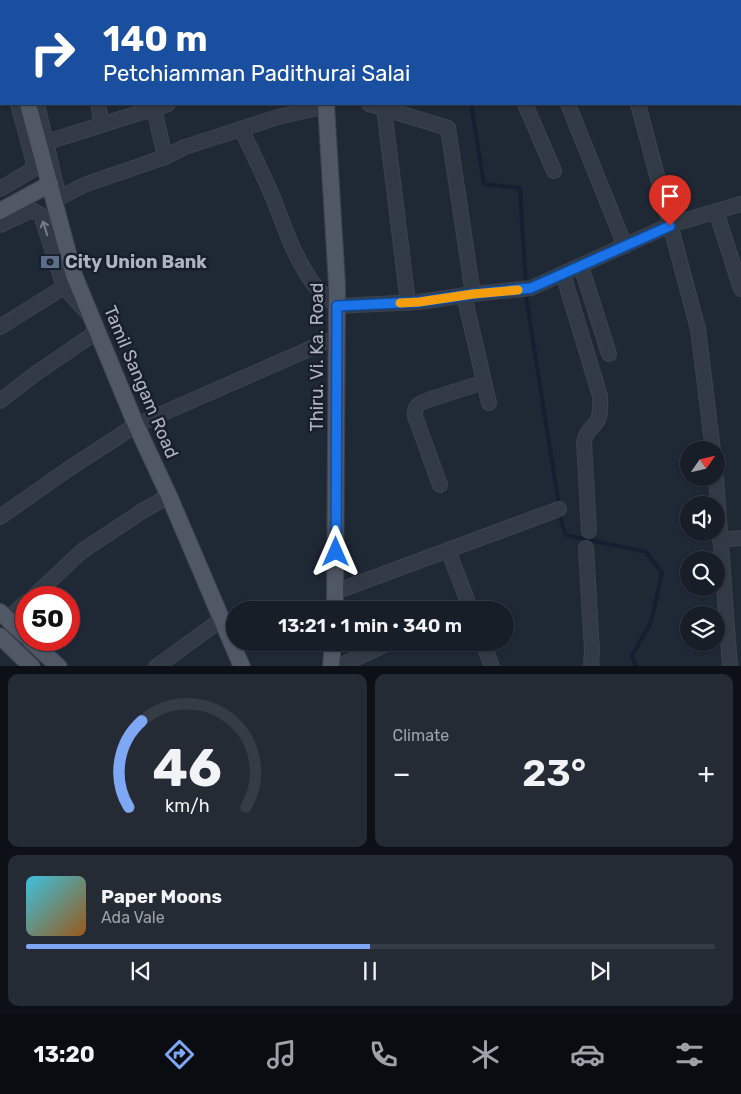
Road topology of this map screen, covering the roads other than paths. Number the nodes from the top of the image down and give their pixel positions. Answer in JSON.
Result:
{"nodes":[{"id":1,"x":18,"y":105,"type":"edge"},
{"id":2,"x":28,"y":105,"type":"edge"},
{"id":3,"x":37,"y":105,"type":"edge"},
{"id":4,"x":98,"y":105,"type":"edge"},
{"id":5,"x":326,"y":105,"type":"edge"},
{"id":6,"x":373,"y":105,"type":"edge"},
{"id":7,"x":525,"y":105,"type":"edge"},
{"id":8,"x":568,"y":105,"type":"edge"},
{"id":9,"x":638,"y":105,"type":"edge"},
{"id":10,"x":153,"y":106,"type":"edge"},
{"id":11,"x":384,"y":108,"type":"junction"},
{"id":12,"x":102,"y":124,"type":"junction"},
{"id":13,"x":241,"y":129,"type":"junction"},
{"id":14,"x":47,"y":142,"type":"junction"},
{"id":15,"x":165,"y":157,"type":"junction"},
{"id":16,"x":554,"y":171,"type":"dead end"},
{"id":17,"x":50,"y":184,"type":"junction"},
{"id":18,"x":0,"y":189,"type":"edge"},
{"id":19,"x":741,"y":204,"type":"edge"},
{"id":20,"x":0,"y":211,"type":"edge"},
{"id":21,"x":716,"y":211,"type":"junction"},
{"id":22,"x":0,"y":225,"type":"edge"},
{"id":23,"x":670,"y":226,"type":"junction"},
{"id":24,"x":625,"y":246,"type":"junction"},
{"id":25,"x":581,"y":266,"type":"junction"},
{"id":26,"x":563,"y":274,"type":"junction"},
{"id":27,"x":69,"y":281,"type":"junction"},
{"id":28,"x":741,"y":289,"type":"edge"},
{"id":29,"x":468,"y":295,"type":"junction"},
{"id":30,"x":408,"y":303,"type":"junction"},
{"id":31,"x":337,"y":306,"type":"junction"},
{"id":32,"x":0,"y":327,"type":"edge"},
{"id":33,"x":98,"y":331,"type":"junction"},
{"id":34,"x":337,"y":337,"type":"junction"},
{"id":35,"x":609,"y":354,"type":"dead end"},
{"id":36,"x":484,"y":382,"type":"junction"},
{"id":37,"x":0,"y":400,"type":"edge"},
{"id":38,"x":489,"y":403,"type":"dead end"},
{"id":39,"x":136,"y":425,"type":"junction"},
{"id":40,"x":712,"y":441,"type":"edge"},
{"id":41,"x":440,"y":485,"type":"dead end"},
{"id":42,"x":169,"y":496,"type":"junction"},
{"id":43,"x":559,"y":509,"type":"dead end"},
{"id":44,"x":0,"y":517,"type":"edge"},
{"id":45,"x":589,"y":531,"type":"dead end"},
{"id":46,"x":741,"y":538,"type":"edge"},
{"id":47,"x":725,"y":540,"type":"edge"},
{"id":48,"x":720,"y":541,"type":"edge"},
{"id":49,"x":586,"y":548,"type":"dead end"},
{"id":50,"x":448,"y":550,"type":"junction"},
{"id":51,"x":45,"y":586,"type":"edge"},
{"id":52,"x":335,"y":592,"type":"junction"},
{"id":53,"x":335,"y":601,"type":"edge"},
{"id":54,"x":465,"y":601,"type":"edge"},
{"id":55,"x":15,"y":609,"type":"edge"},
{"id":56,"x":4,"y":616,"type":"edge"},
{"id":57,"x":222,"y":620,"type":"junction"},
{"id":58,"x":15,"y":626,"type":"edge"},
{"id":59,"x":0,"y":636,"type":"edge"},
{"id":60,"x":42,"y":651,"type":"edge"},
{"id":61,"x":332,"y":651,"type":"edge"},
{"id":62,"x":371,"y":651,"type":"edge"},
{"id":63,"x":486,"y":651,"type":"edge"},
{"id":64,"x":32,"y":666,"type":"edge"},
{"id":65,"x":59,"y":666,"type":"edge"},
{"id":66,"x":156,"y":666,"type":"edge"},
{"id":67,"x":242,"y":666,"type":"edge"},
{"id":68,"x":331,"y":666,"type":"edge"},
{"id":69,"x":337,"y":666,"type":"edge"},
{"id":70,"x":490,"y":666,"type":"edge"},
{"id":71,"x":591,"y":666,"type":"edge"},
{"id":72,"x":730,"y":666,"type":"edge"}],
"edges":[{"from":1,"to":18,"type":"street"},
{"from":2,"to":17,"type":"main road","name":"Tamil Sangam Road"},
{"from":3,"to":14,"type":"street"},
{"from":4,"to":12,"type":"street"},
{"from":5,"to":13,"type":"street"},
{"from":5,"to":31,"type":"main road","name":"Thiru. Vi. Ka. Road"},
{"from":6,"to":11,"type":"street"},
{"from":7,"to":16,"type":"street"},
{"from":8,"to":24,"type":"street"},
{"from":9,"to":23,"type":"street"},
{"from":10,"to":12,"type":"street"},
{"from":10,"to":15,"type":"street"},
{"from":11,"to":29,"type":"street"},
{"from":11,"to":30,"type":"street"},
{"from":12,"to":14,"type":"street"},
{"from":13,"to":15,"type":"street"},
{"from":13,"to":31,"type":"street"},
{"from":14,"to":15,"type":"street"},
{"from":17,"to":20,"type":"main road"},
{"from":17,"to":27,"type":"main road","name":"Tamil Sangam Road"},
{"from":19,"to":21,"type":"street"},
{"from":21,"to":23,"type":"street"},
{"from":21,"to":28,"type":"street"},
{"from":27,"to":22,"type":"street","one_way":true},
{"from":23,"to":24,"type":"street"},
{"from":23,"to":40,"type":"street"},
{"from":24,"to":25,"type":"street"},
{"from":25,"to":26,"type":"street"},
{"from":25,"to":35,"type":"street"},
{"from":26,"to":29,"type":"street"},
{"from":26,"to":45,"type":"street"},
{"from":27,"to":32,"type":"street"},
{"from":27,"to":33,"type":"main road","name":"Tamil Sangam Road"},
{"from":29,"to":30,"type":"street"},
{"from":29,"to":36,"type":"street"},
{"from":30,"to":31,"type":"street"},
{"from":31,"to":34,"type":"main road","name":"Thiru. Vi. Ka. Road"},
{"from":33,"to":37,"type":"street"},
{"from":33,"to":39,"type":"main road","name":"Tamil Sangam Road"},
{"from":34,"to":39,"type":"street"},
{"from":34,"to":52,"type":"main road","name":"Thiru. Vi. Ka. Road"},
{"from":36,"to":38,"type":"street"},
{"from":36,"to":41,"type":"street"},
{"from":39,"to":42,"type":"main road","name":"Tamil Sangam Road"},
{"from":39,"to":44,"type":"street"},
{"from":42,"to":51,"type":"street"},
{"from":42,"to":57,"type":"main road","name":"Tamil Sangam Road"},
{"from":43,"to":50,"type":"street"},
{"from":46,"to":47,"type":"street"},
{"from":48,"to":72,"type":"street"},
{"from":49,"to":71,"type":"street"},
{"from":50,"to":52,"type":"street"},
{"from":50,"to":54,"type":"street"},
{"from":52,"to":53,"type":"main road","name":"Thiru. Vi. Ka. Road"},
{"from":55,"to":56,"type":"street"},
{"from":56,"to":58,"type":"main road"},
{"from":57,"to":66,"type":"street"},
{"from":57,"to":67,"type":"main road","name":"Tamil Sangam Road"},
{"from":59,"to":64,"type":"main road"},
{"from":60,"to":65,"type":"main road"},
{"from":61,"to":68,"type":"main road"},
{"from":62,"to":69,"type":"street"},
{"from":63,"to":70,"type":"street"}]}
